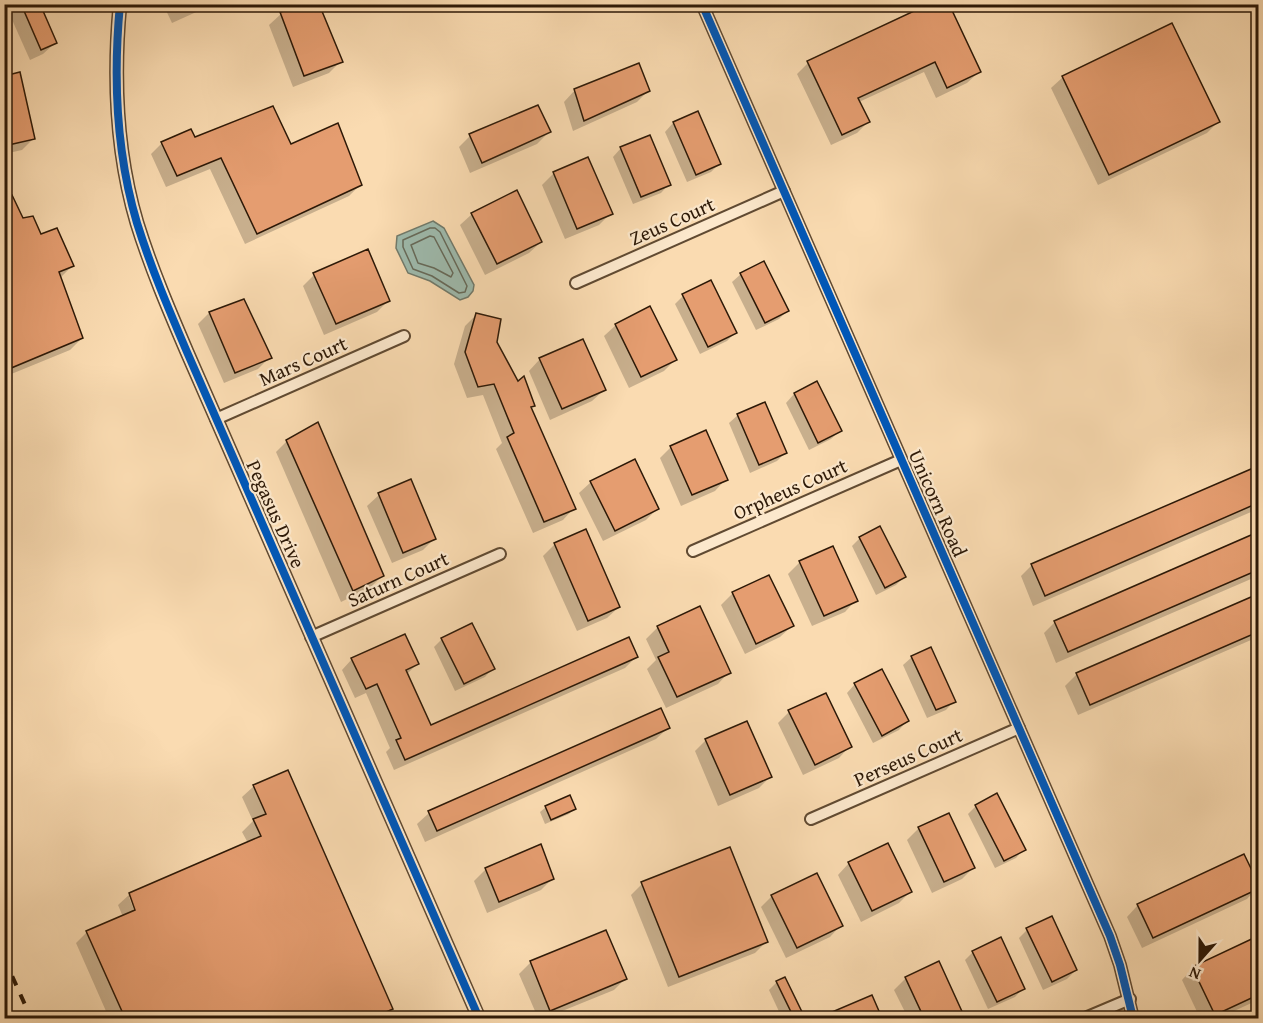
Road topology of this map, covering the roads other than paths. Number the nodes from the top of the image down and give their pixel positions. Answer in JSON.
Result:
{"nodes":[{"id":1,"x":120,"y":4,"type":"edge"},
{"id":2,"x":702,"y":4,"type":"edge"},
{"id":3,"x":784,"y":191,"type":"junction"},
{"id":4,"x":576,"y":283,"type":"dead end"},
{"id":5,"x":404,"y":336,"type":"dead end"},
{"id":6,"x":216,"y":419,"type":"junction"},
{"id":7,"x":901,"y":460,"type":"junction"},
{"id":8,"x":693,"y":551,"type":"dead end"},
{"id":9,"x":500,"y":554,"type":"dead end"},
{"id":10,"x":311,"y":637,"type":"junction"},
{"id":11,"x":1019,"y":728,"type":"junction"},
{"id":12,"x":811,"y":819,"type":"dead end"},
{"id":13,"x":1130,"y":999,"type":"junction"},
{"id":14,"x":479,"y":1018,"type":"edge"},
{"id":15,"x":1085,"y":1018,"type":"edge"},
{"id":16,"x":1133,"y":1018,"type":"edge"}],
"edges":[{"from":1,"to":6,"type":"street","name":"Pegasus Drive"},
{"from":2,"to":3,"type":"street","name":"Unicorn Road"},
{"from":3,"to":4,"type":"street","name":"Zeus Court"},
{"from":3,"to":7,"type":"street","name":"Unicorn Road"},
{"from":5,"to":6,"type":"street","name":"Mars Court"},
{"from":6,"to":10,"type":"street","name":"Pegasus Drive"},
{"from":7,"to":8,"type":"street","name":"Orpheus Court"},
{"from":7,"to":11,"type":"street","name":"Unicorn Road"},
{"from":9,"to":10,"type":"street","name":"Saturn Court"},
{"from":10,"to":14,"type":"street","name":"Pegasus Drive"},
{"from":11,"to":12,"type":"street","name":"Perseus Court"},
{"from":11,"to":13,"type":"street","name":"Unicorn Road"},
{"from":13,"to":15,"type":"street"},
{"from":13,"to":16,"type":"street","name":"Unicorn Road"}]}
